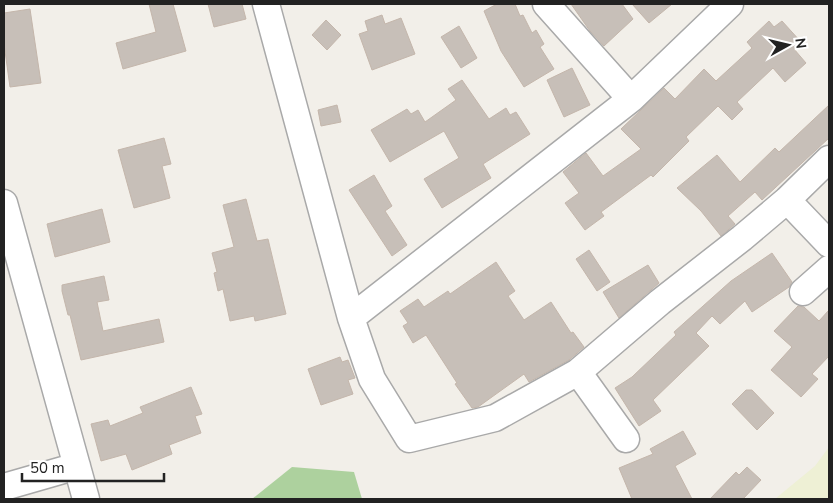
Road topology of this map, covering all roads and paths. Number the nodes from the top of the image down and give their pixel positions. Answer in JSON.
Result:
{"nodes":[{"id":1,"x":266,"y":4,"type":"edge"},
{"id":2,"x":546,"y":4,"type":"edge"},
{"id":3,"x":730,"y":4,"type":"edge"},
{"id":4,"x":631,"y":99,"type":"junction"},
{"id":5,"x":829,"y":159,"type":"edge"},
{"id":6,"x":787,"y":200,"type":"junction"},
{"id":7,"x":4,"y":203,"type":"edge"},
{"id":8,"x":829,"y":244,"type":"edge"},
{"id":9,"x":10,"y":250,"type":"edge"},
{"id":10,"x":829,"y":269,"type":"edge"},
{"id":11,"x":804,"y":292,"type":"dead end"},
{"id":12,"x":351,"y":318,"type":"junction"},
{"id":13,"x":578,"y":372,"type":"junction"},
{"id":14,"x":626,"y":439,"type":"dead end"},
{"id":15,"x":77,"y":466,"type":"junction"},
{"id":16,"x":4,"y":487,"type":"edge"},
{"id":17,"x":86,"y":499,"type":"edge"}],
"edges":[{"from":1,"to":12,"type":"street"},
{"from":2,"to":4,"type":"street"},
{"from":3,"to":4,"type":"street"},
{"from":4,"to":12,"type":"street"},
{"from":5,"to":6,"type":"street"},
{"from":6,"to":8,"type":"street"},
{"from":6,"to":13,"type":"street"},
{"from":7,"to":9,"type":"street"},
{"from":9,"to":15,"type":"street"},
{"from":10,"to":11,"type":"street"},
{"from":12,"to":13,"type":"street"},
{"from":13,"to":14,"type":"street"},
{"from":15,"to":16,"type":"street"},
{"from":15,"to":17,"type":"street"}]}
